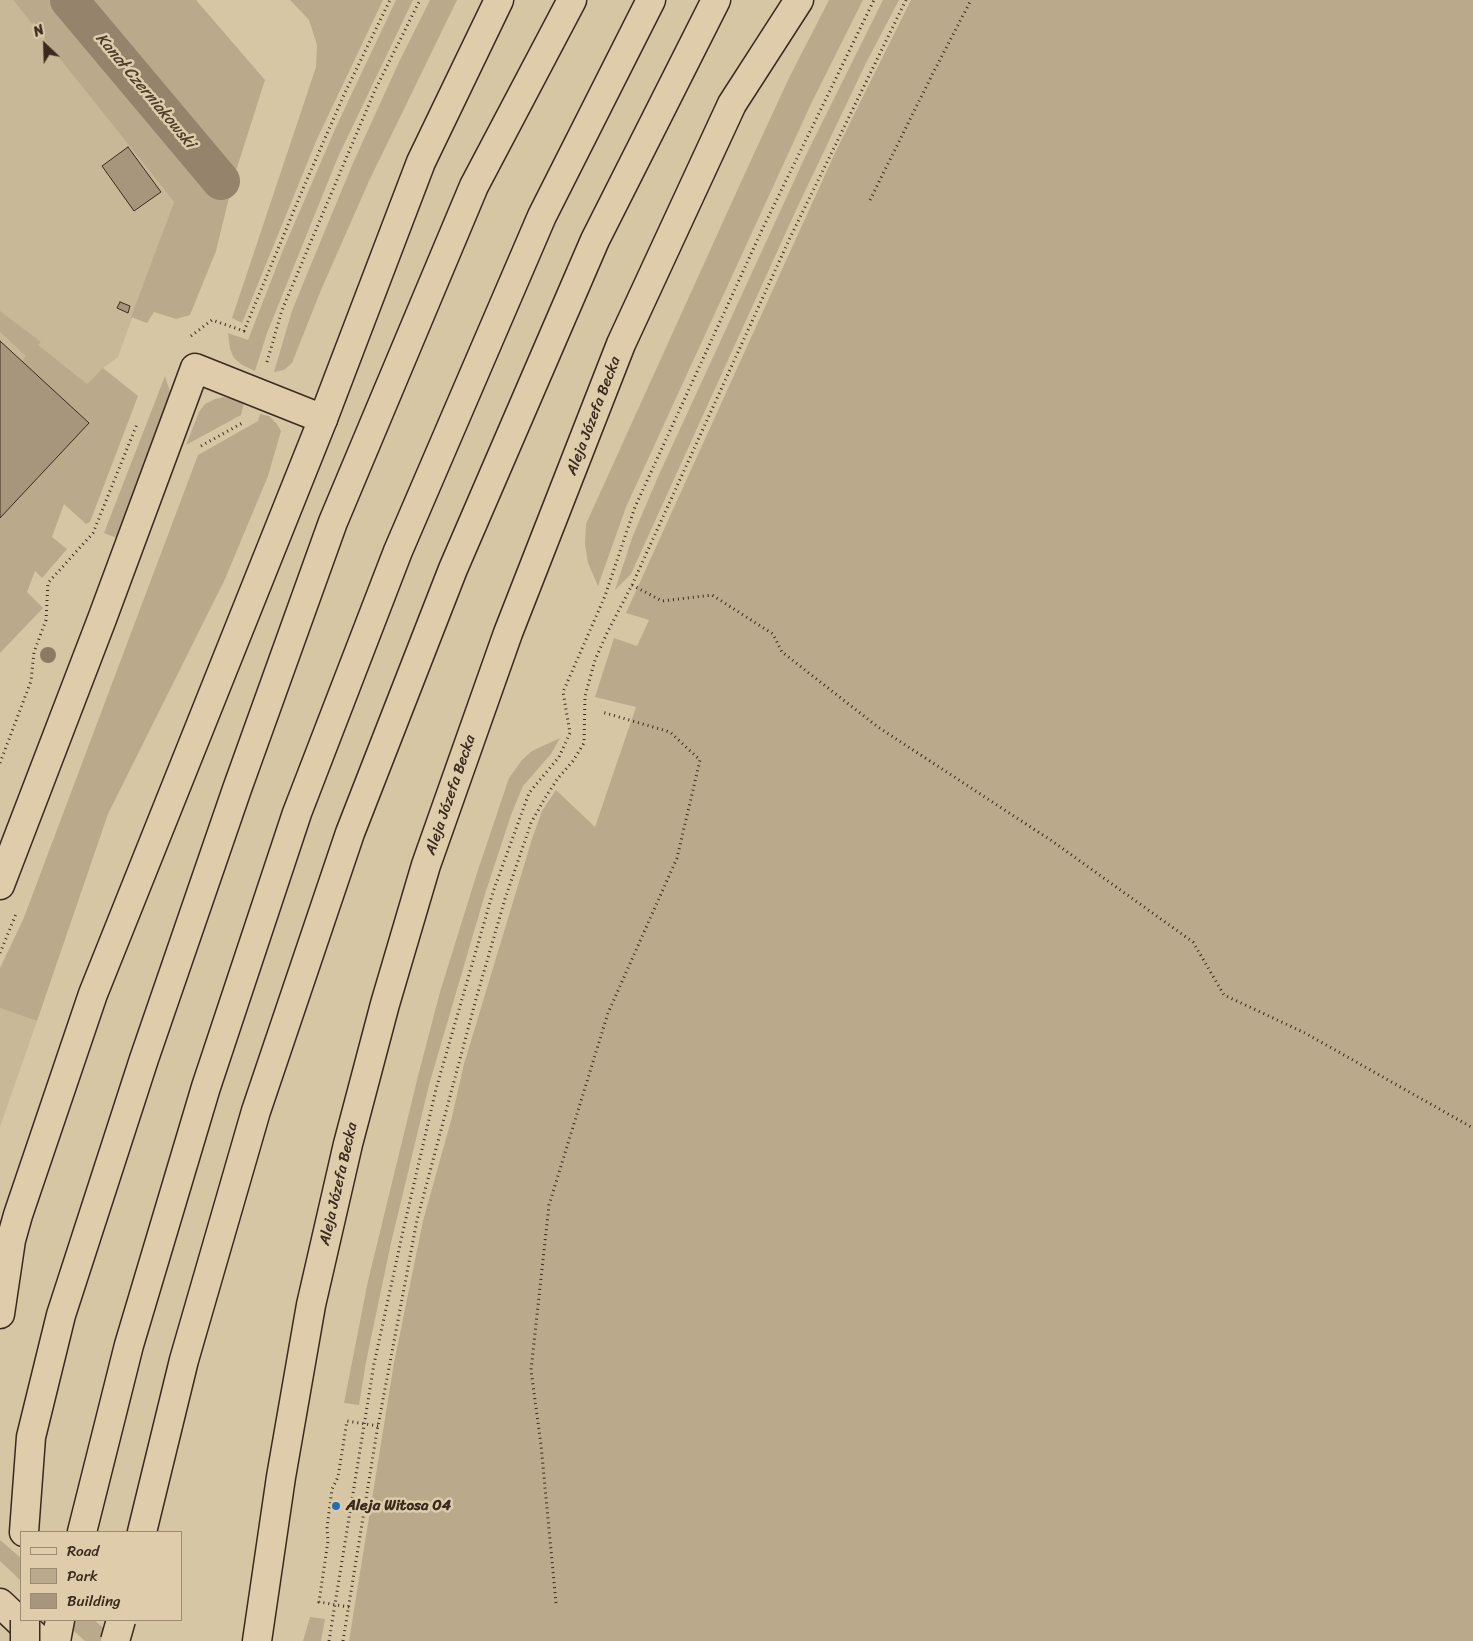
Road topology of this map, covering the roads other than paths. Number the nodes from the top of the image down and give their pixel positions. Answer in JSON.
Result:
{"nodes":[{"id":1,"x":500,"y":0,"type":"edge"},
{"id":2,"x":572,"y":0,"type":"edge"},
{"id":3,"x":651,"y":0,"type":"edge"},
{"id":4,"x":716,"y":0,"type":"edge"},
{"id":5,"x":779,"y":0,"type":"edge"},
{"id":6,"x":798,"y":0,"type":"edge"},
{"id":7,"x":732,"y":104,"type":"junction"},
{"id":8,"x":323,"y":420,"type":"junction"},
{"id":9,"x":0,"y":885,"type":"edge"},
{"id":10,"x":5,"y":1251,"type":"edge"},
{"id":11,"x":0,"y":1314,"type":"edge"},
{"id":12,"x":24,"y":1531,"type":"edge"},
{"id":13,"x":82,"y":1531,"type":"edge"},
{"id":14,"x":142,"y":1531,"type":"edge"},
{"id":15,"x":0,"y":1604,"type":"edge"},
{"id":16,"x":25,"y":1621,"type":"edge"},
{"id":17,"x":60,"y":1621,"type":"edge"},
{"id":18,"x":121,"y":1621,"type":"edge"},
{"id":19,"x":25,"y":1641,"type":"edge"},
{"id":20,"x":40,"y":1641,"type":"edge"},
{"id":21,"x":56,"y":1641,"type":"edge"},
{"id":22,"x":115,"y":1641,"type":"edge"},
{"id":23,"x":257,"y":1641,"type":"edge"}],
"edges":[{"from":1,"to":8,"type":"main road"},
{"from":2,"to":12,"type":"main road"},
{"from":3,"to":13,"type":"main road"},
{"from":4,"to":14,"type":"main road"},
{"from":5,"to":7,"type":"main road"},
{"from":6,"to":7,"type":"main road","name":"Aleja Józefa Becka"},
{"from":7,"to":23,"type":"main road","name":"Aleja Józefa Becka"},
{"from":8,"to":9,"type":"main road"},
{"from":8,"to":10,"type":"main road"},
{"from":10,"to":11,"type":"main road"},
{"from":15,"to":20,"type":"main road"},
{"from":16,"to":19,"type":"main road","bridge":true},
{"from":17,"to":21,"type":"main road"},
{"from":18,"to":22,"type":"main road","bridge":true}]}
